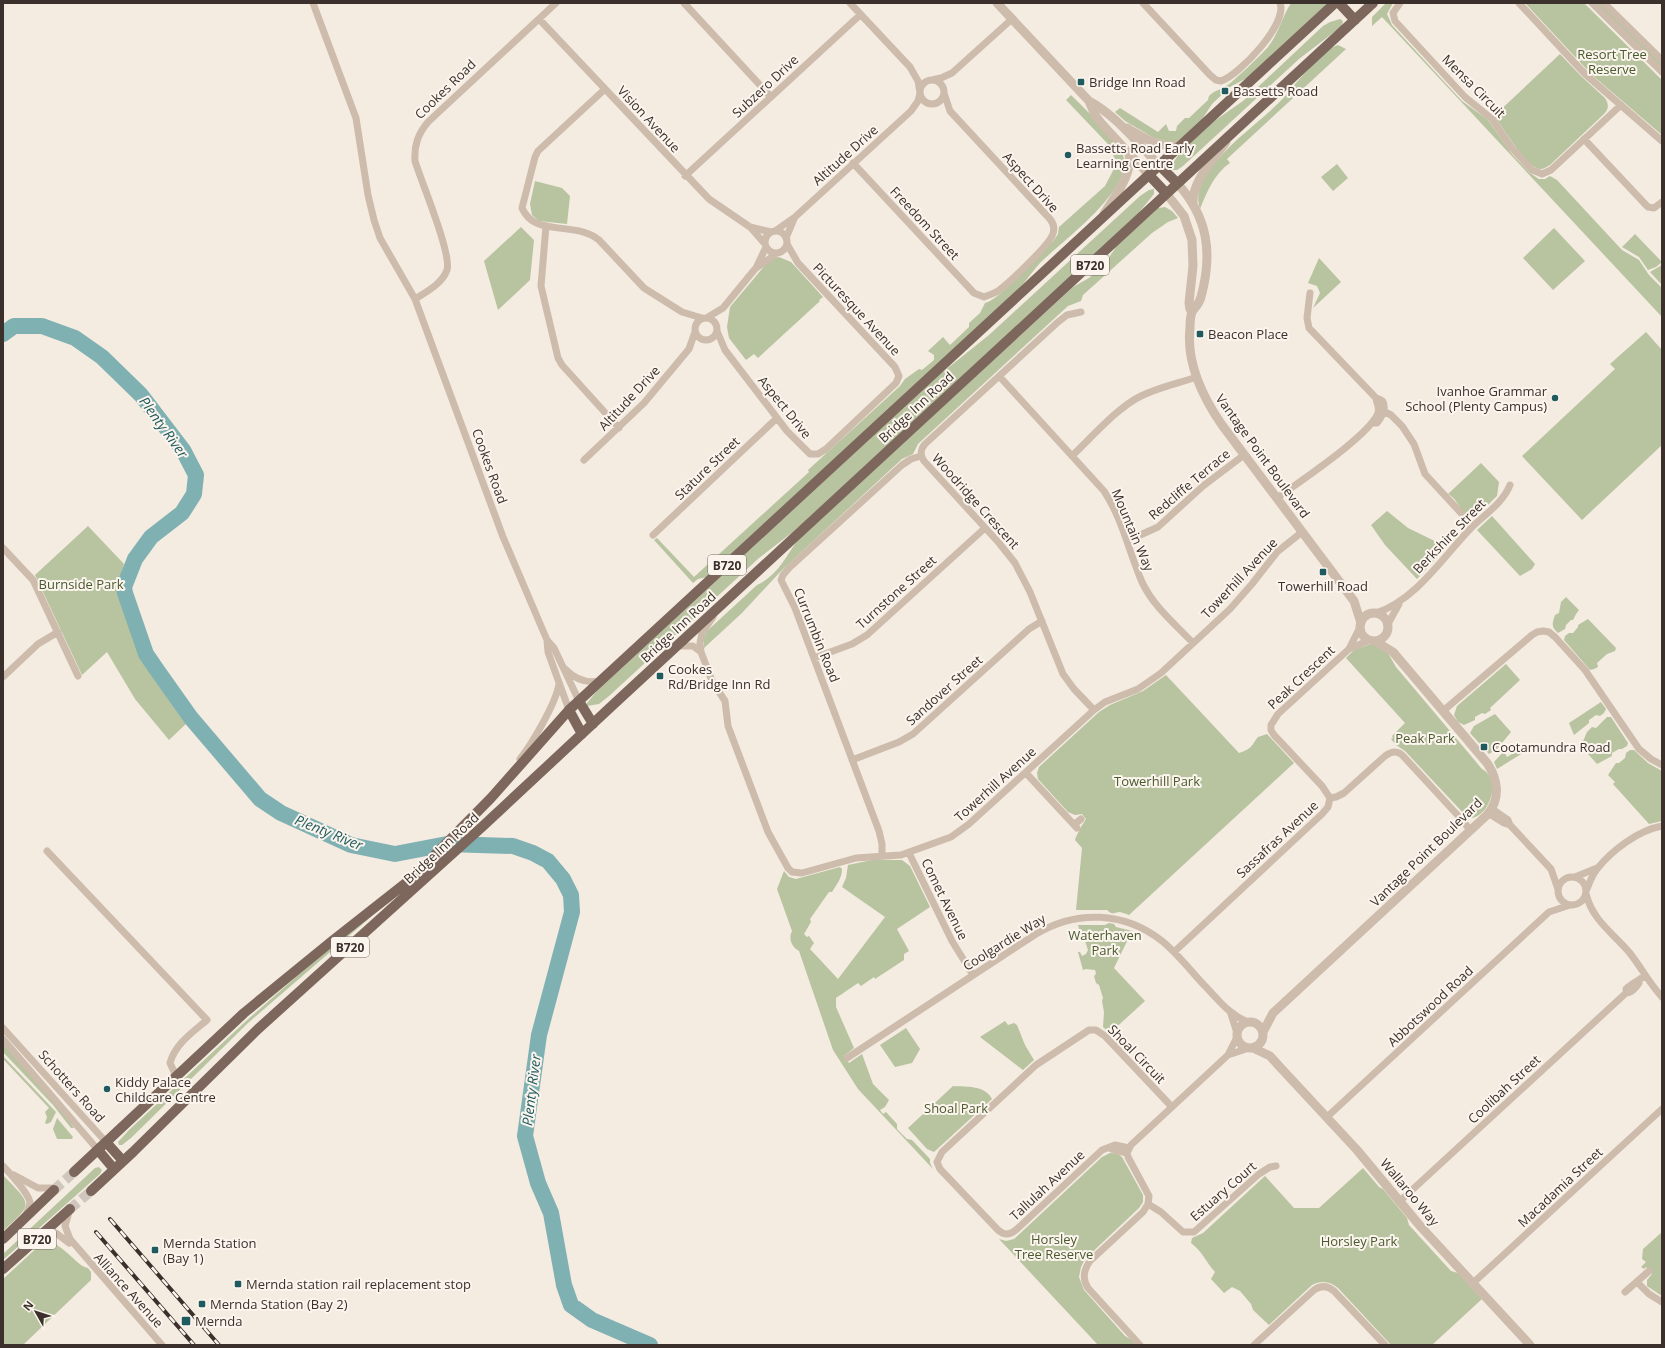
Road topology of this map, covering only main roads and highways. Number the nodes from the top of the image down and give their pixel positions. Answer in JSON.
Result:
{"nodes":[{"id":1,"x":1335,"y":3,"type":"edge"},
{"id":2,"x":1338,"y":3,"type":"edge"},
{"id":3,"x":1373,"y":3,"type":"edge"},
{"id":4,"x":1354,"y":20,"type":"junction"},
{"id":5,"x":1159,"y":165,"type":"junction"},
{"id":6,"x":1149,"y":175,"type":"junction"},
{"id":7,"x":1177,"y":183,"type":"junction"},
{"id":8,"x":1166,"y":193,"type":"junction"},
{"id":9,"x":579,"y":702,"type":"junction"},
{"id":10,"x":569,"y":710,"type":"junction"},
{"id":11,"x":593,"y":724,"type":"junction"},
{"id":12,"x":582,"y":734,"type":"junction"},
{"id":13,"x":106,"y":1142,"type":"junction"},
{"id":14,"x":98,"y":1150,"type":"junction"},
{"id":15,"x":123,"y":1161,"type":"junction"},
{"id":16,"x":114,"y":1169,"type":"junction"},
{"id":17,"x":74,"y":1172,"type":"tunnel mouth"},
{"id":18,"x":54,"y":1189,"type":"tunnel mouth"},
{"id":19,"x":91,"y":1191,"type":"tunnel mouth"},
{"id":20,"x":70,"y":1209,"type":"tunnel mouth"},
{"id":21,"x":3,"y":1239,"type":"edge"},
{"id":22,"x":3,"y":1269,"type":"edge"}],
"edges":[{"from":1,"to":5,"type":"main road","name":"Bridge Inn Road","number":"B720"},
{"from":2,"to":4,"type":"main road"},
{"from":3,"to":4,"type":"main road","name":"Bridge Inn Road","number":"B720"},
{"from":4,"to":7,"type":"main road","name":"Bridge Inn Road","number":"B720"},
{"from":5,"to":6,"type":"main road","name":"Bridge Inn Road","number":"B720"},
{"from":5,"to":7,"type":"main road","name":"Vantage Point Boulevard"},
{"from":6,"to":8,"type":"main road"},
{"from":6,"to":9,"type":"main road","name":"Bridge Inn Road","number":"B720"},
{"from":7,"to":8,"type":"main road","name":"Bridge Inn Road","number":"B720"},
{"from":8,"to":11,"type":"main road","name":"Bridge Inn Road","number":"B720"},
{"from":9,"to":10,"type":"main road","name":"Bridge Inn Road","number":"B720"},
{"from":9,"to":11,"type":"main road","name":"Cookes Road"},
{"from":10,"to":12,"type":"main road","name":"Cookes Road"},
{"from":10,"to":13,"type":"main road","name":"Bridge Inn Road","number":"B720"},
{"from":11,"to":12,"type":"main road","name":"Bridge Inn Road","number":"B720"},
{"from":12,"to":15,"type":"main road","name":"Bridge Inn Road","number":"B720"},
{"from":13,"to":14,"type":"main road","name":"Bridge Inn Road","number":"B720"},
{"from":13,"to":15,"type":"main road","name":"Schotters Road"},
{"from":14,"to":16,"type":"main road","name":"Schotters Road"},
{"from":14,"to":17,"type":"main road","name":"Bridge Inn Road","number":"B720"},
{"from":15,"to":16,"type":"main road","name":"Bridge Inn Road","number":"B720"},
{"from":16,"to":19,"type":"main road","name":"Bridge Inn Road","number":"B720"},
{"from":18,"to":21,"type":"main road","number":"B720"},
{"from":20,"to":22,"type":"main road","number":"B720"}]}
